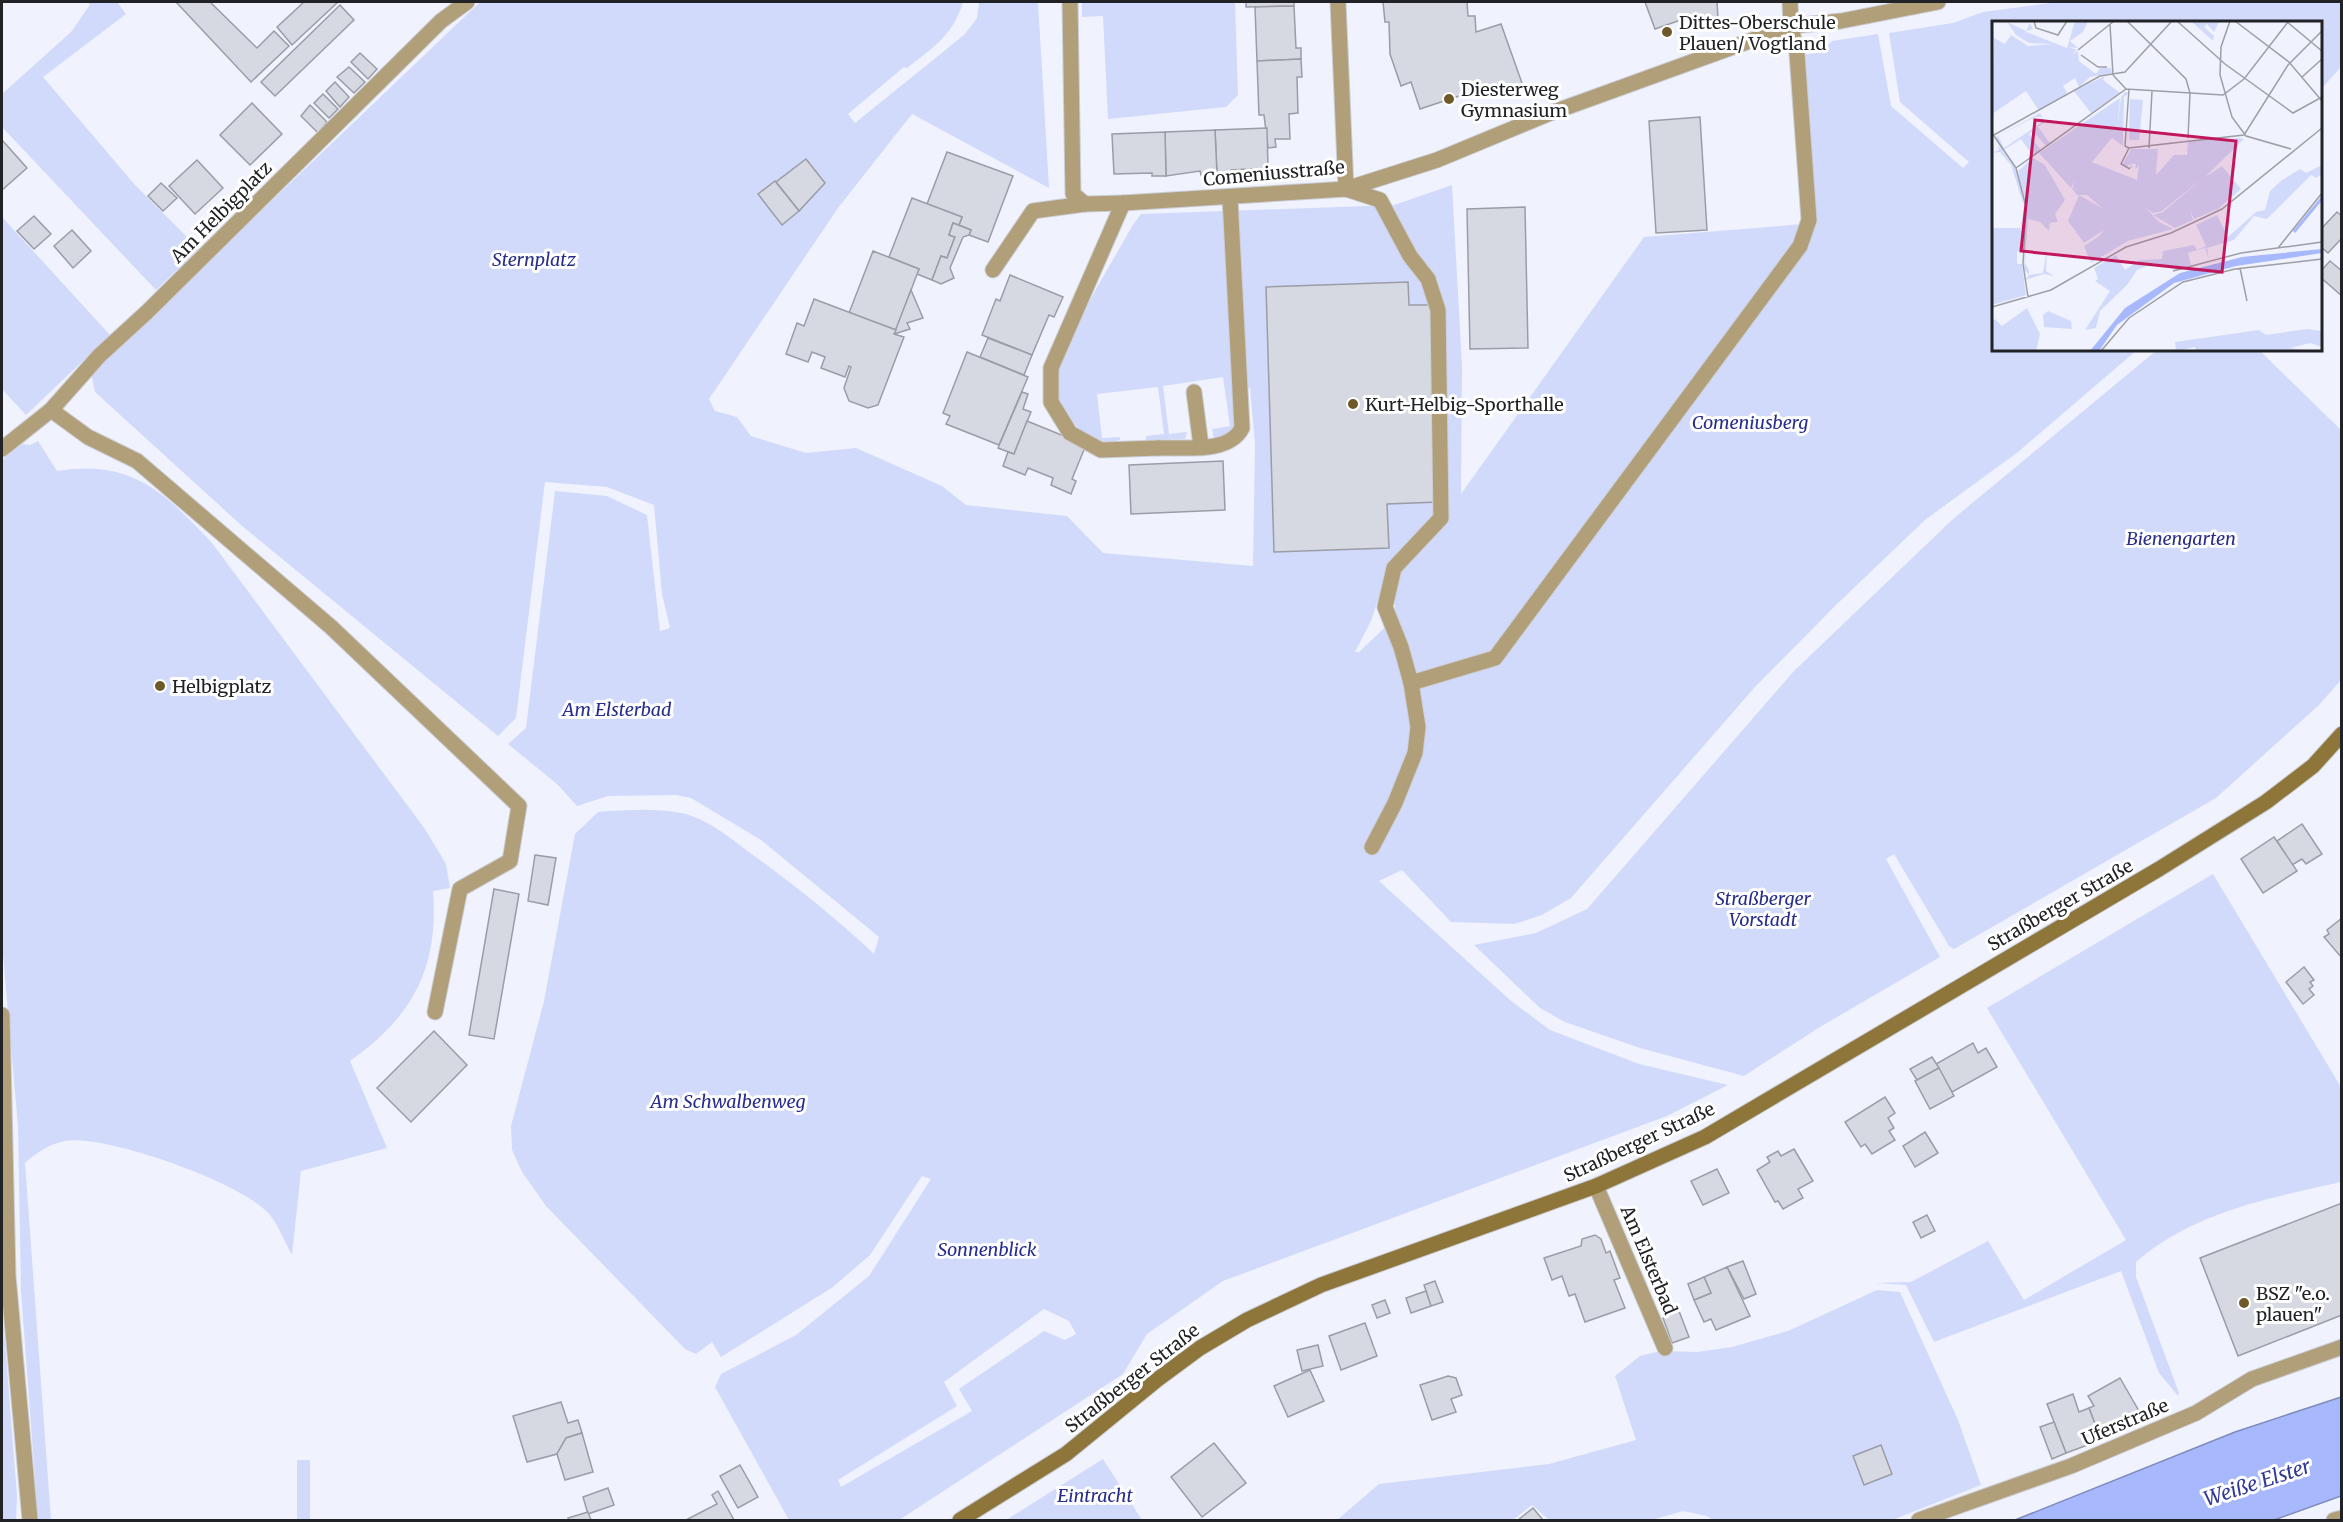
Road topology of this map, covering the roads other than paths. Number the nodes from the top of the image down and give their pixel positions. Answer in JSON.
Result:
{"nodes":[{"id":1,"x":467,"y":2,"type":"edge"},
{"id":2,"x":1070,"y":2,"type":"edge"},
{"id":3,"x":1338,"y":2,"type":"edge"},
{"id":4,"x":1790,"y":2,"type":"edge"},
{"id":5,"x":1938,"y":2,"type":"edge"},
{"id":6,"x":1791,"y":26,"type":"junction"},
{"id":7,"x":1346,"y":189,"type":"junction"},
{"id":8,"x":1230,"y":198,"type":"junction"},
{"id":9,"x":1123,"y":203,"type":"junction"},
{"id":10,"x":1085,"y":204,"type":"junction"},
{"id":11,"x":993,"y":270,"type":"dead end"},
{"id":12,"x":1194,"y":392,"type":"dead end"},
{"id":13,"x":51,"y":410,"type":"junction"},
{"id":14,"x":1201,"y":446,"type":"junction"},
{"id":15,"x":2,"y":449,"type":"edge"},
{"id":16,"x":1411,"y":683,"type":"junction"},
{"id":17,"x":2342,"y":734,"type":"edge"},
{"id":18,"x":1372,"y":847,"type":"dead end"},
{"id":19,"x":435,"y":1012,"type":"dead end"},
{"id":20,"x":2,"y":1015,"type":"edge"},
{"id":21,"x":1596,"y":1186,"type":"junction"},
{"id":22,"x":2342,"y":1347,"type":"edge"},
{"id":23,"x":1665,"y":1348,"type":"dead end"},
{"id":24,"x":2342,"y":1518,"type":"edge"},
{"id":25,"x":30,"y":1521,"type":"edge"},
{"id":26,"x":960,"y":1521,"type":"edge"},
{"id":27,"x":1919,"y":1521,"type":"edge"},
{"id":28,"x":2334,"y":1521,"type":"edge"}],
"edges":[{"from":1,"to":13,"type":"street","name":"Am Helbigplatz"},
{"from":2,"to":10,"type":"street"},
{"from":3,"to":7,"type":"street"},
{"from":4,"to":6,"type":"street"},
{"from":5,"to":6,"type":"street","name":"Comeniusstraße"},
{"from":6,"to":7,"type":"street","name":"Comeniusstraße"},
{"from":6,"to":16,"type":"street"},
{"from":7,"to":8,"type":"street","name":"Comeniusstraße"},
{"from":7,"to":16,"type":"street"},
{"from":8,"to":9,"type":"street","name":"Comeniusstraße"},
{"from":8,"to":14,"type":"street"},
{"from":9,"to":10,"type":"street","name":"Comeniusstraße"},
{"from":9,"to":14,"type":"street"},
{"from":10,"to":11,"type":"street","name":"Comeniusstraße"},
{"from":12,"to":14,"type":"street"},
{"from":13,"to":15,"type":"street","name":"Am Helbigplatz"},
{"from":13,"to":19,"type":"street"},
{"from":16,"to":18,"type":"street"},
{"from":17,"to":21,"type":"main road","name":"Straßberger Straße"},
{"from":20,"to":25,"type":"street"},
{"from":21,"to":23,"type":"street","name":"Am Elsterbad"},
{"from":21,"to":26,"type":"main road","name":"Straßberger Straße"},
{"from":22,"to":27,"type":"street","name":"Uferstraße"},
{"from":24,"to":28,"type":"street"}]}
